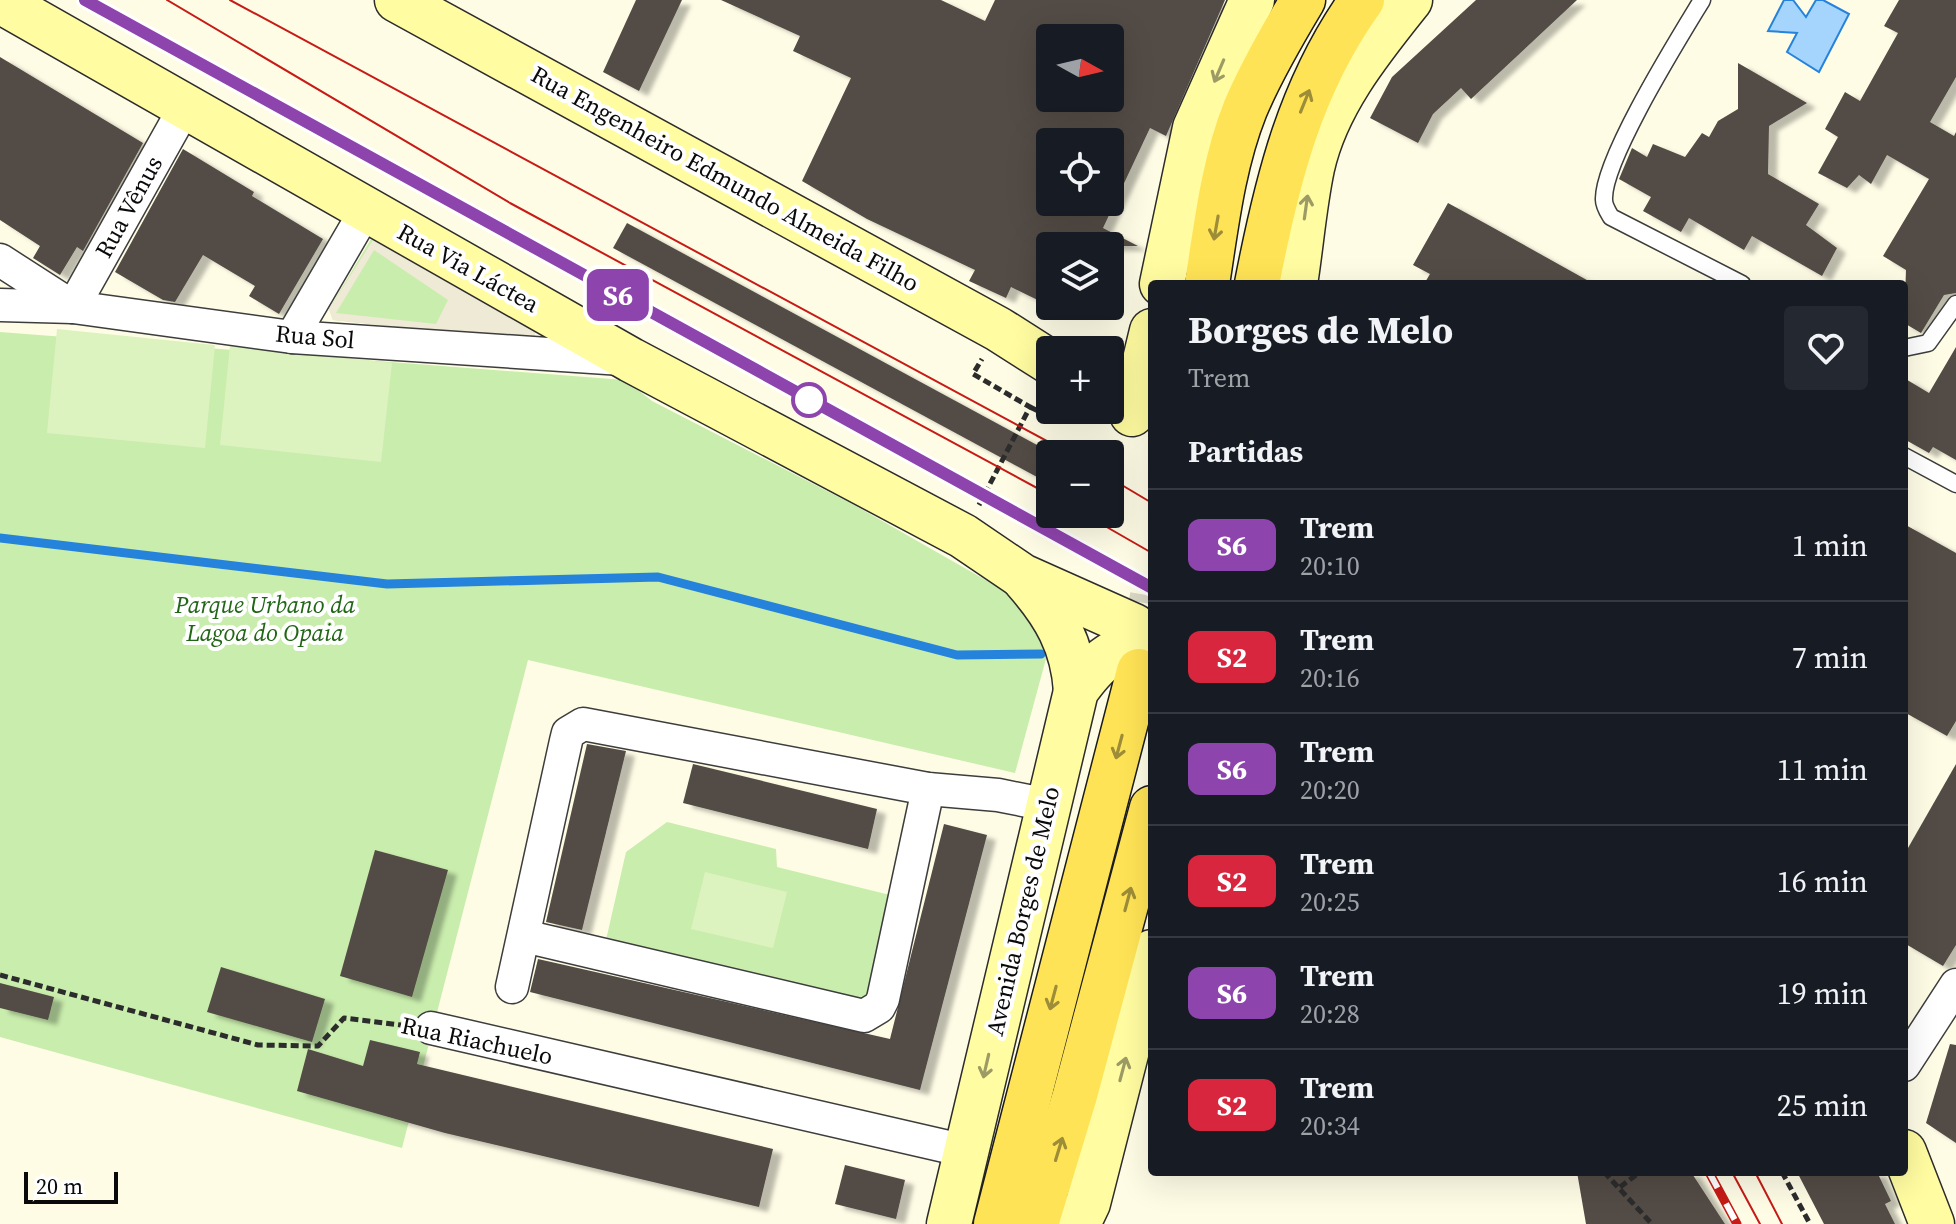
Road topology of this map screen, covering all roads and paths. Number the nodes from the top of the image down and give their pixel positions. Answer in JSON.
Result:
{"nodes":[{"id":1,"x":397,"y":0,"type":"edge"},
{"id":2,"x":1252,"y":0,"type":"edge"},
{"id":3,"x":1303,"y":0,"type":"edge"},
{"id":4,"x":1362,"y":0,"type":"edge"},
{"id":5,"x":1410,"y":0,"type":"edge"},
{"id":6,"x":1702,"y":0,"type":"edge"},
{"id":7,"x":0,"y":1,"type":"edge"},
{"id":8,"x":185,"y":107,"type":"junction"},
{"id":9,"x":366,"y":210,"type":"junction"},
{"id":10,"x":0,"y":260,"type":"edge"},
{"id":11,"x":1163,"y":280,"type":"edge"},
{"id":12,"x":1208,"y":280,"type":"edge"},
{"id":13,"x":1258,"y":280,"type":"edge"},
{"id":14,"x":1296,"y":280,"type":"edge"},
{"id":15,"x":1734,"y":280,"type":"edge"},
{"id":16,"x":1956,"y":304,"type":"edge"},
{"id":17,"x":0,"y":305,"type":"edge"},
{"id":18,"x":73,"y":307,"type":"junction"},
{"id":19,"x":292,"y":337,"type":"junction"},
{"id":20,"x":1148,"y":347,"type":"edge"},
{"id":21,"x":1908,"y":347,"type":"edge"},
{"id":22,"x":986,"y":352,"type":"dead end"},
{"id":23,"x":1036,"y":353,"type":"edge"},
{"id":24,"x":631,"y":360,"type":"junction"},
{"id":25,"x":1030,"y":407,"type":"junction"},
{"id":26,"x":1036,"y":410,"type":"edge"},
{"id":27,"x":1131,"y":414,"type":"edge"},
{"id":28,"x":1908,"y":458,"type":"edge"},
{"id":29,"x":1956,"y":484,"type":"edge"},
{"id":30,"x":963,"y":536,"type":"junction"},
{"id":31,"x":1022,"y":576,"type":"junction"},
{"id":32,"x":1141,"y":642,"type":"edge"},
{"id":33,"x":1076,"y":691,"type":"junction"},
{"id":34,"x":928,"y":789,"type":"junction"},
{"id":35,"x":1048,"y":805,"type":"junction"},
{"id":36,"x":1148,"y":823,"type":"edge"},
{"id":37,"x":524,"y":936,"type":"junction"},
{"id":38,"x":1148,"y":968,"type":"edge"},
{"id":39,"x":0,"y":975,"type":"edge"},
{"id":40,"x":1956,"y":985,"type":"edge"},
{"id":41,"x":512,"y":987,"type":"dead end"},
{"id":42,"x":431,"y":1028,"type":"joint"},
{"id":43,"x":1908,"y":1059,"type":"edge"},
{"id":44,"x":966,"y":1151,"type":"junction"},
{"id":45,"x":1908,"y":1162,"type":"edge"},
{"id":46,"x":1608,"y":1176,"type":"edge"},
{"id":47,"x":1635,"y":1176,"type":"edge"},
{"id":48,"x":1784,"y":1176,"type":"edge"},
{"id":49,"x":1620,"y":1187,"type":"junction"},
{"id":50,"x":949,"y":1224,"type":"edge"},
{"id":51,"x":996,"y":1224,"type":"edge"},
{"id":52,"x":1036,"y":1224,"type":"edge"},
{"id":53,"x":1078,"y":1224,"type":"edge"},
{"id":54,"x":1652,"y":1224,"type":"edge"},
{"id":55,"x":1810,"y":1224,"type":"edge"},
{"id":56,"x":1932,"y":1224,"type":"edge"}],
"edges":[{"from":1,"to":23,"type":"street","name":"Rua Engenheiro Edmundo Almeida Filho"},
{"from":2,"to":11,"type":"street","one_way":true},
{"from":3,"to":12,"type":"main road","one_way":true},
{"from":13,"to":4,"type":"main road","one_way":true},
{"from":14,"to":5,"type":"street","one_way":true},
{"from":6,"to":15,"type":"lane"},
{"from":7,"to":8,"type":"street","name":"Rua Via Láctea"},
{"from":8,"to":9,"type":"street","name":"Rua Via Láctea"},
{"from":8,"to":18,"type":"street","name":"Rua Vênus"},
{"from":9,"to":19,"type":"street"},
{"from":9,"to":24,"type":"street","name":"Rua Via Láctea"},
{"from":10,"to":18,"type":"street"},
{"from":16,"to":21,"type":"lane"},
{"from":17,"to":18,"type":"street","name":"Rua Sol"},
{"from":18,"to":19,"type":"street","name":"Rua Sol"},
{"from":19,"to":24,"type":"street","name":"Rua Sol"},
{"from":20,"to":27,"type":"street"},
{"from":22,"to":25,"type":"path"},
{"from":24,"to":30,"type":"street","name":"Rua Via Láctea"},
{"from":25,"to":26,"type":"path"},
{"from":25,"to":30,"type":"path"},
{"from":28,"to":29,"type":"lane"},
{"from":30,"to":31,"type":"street","name":"Rua Via Láctea"},
{"from":31,"to":32,"type":"street","name":"Rua Via Láctea"},
{"from":31,"to":33,"type":"street","name":"Rua Via Láctea"},
{"from":32,"to":33,"type":"street","name":"Avenida Borges de Melo"},
{"from":32,"to":51,"type":"main road","name":"Avenida Borges de Melo","one_way":true},
{"from":33,"to":35,"type":"street","name":"Avenida Borges de Melo"},
{"from":34,"to":35,"type":"street"},
{"from":34,"to":37,"type":"street"},
{"from":34,"to":37,"type":"street"},
{"from":35,"to":44,"type":"street","name":"Avenida Borges de Melo","one_way":true},
{"from":52,"to":36,"type":"main road","one_way":true},
{"from":37,"to":41,"type":"street"},
{"from":53,"to":38,"type":"street","one_way":true},
{"from":39,"to":42,"type":"path","name":"Rua Riachuelo"},
{"from":40,"to":43,"type":"street"},
{"from":42,"to":44,"type":"street","name":"Rua Riachuelo"},
{"from":44,"to":50,"type":"street","name":"Avenida Borges de Melo"},
{"from":45,"to":56,"type":"street"},
{"from":46,"to":49,"type":"path"},
{"from":47,"to":49,"type":"path"},
{"from":48,"to":55,"type":"path"},
{"from":49,"to":54,"type":"path"}]}
